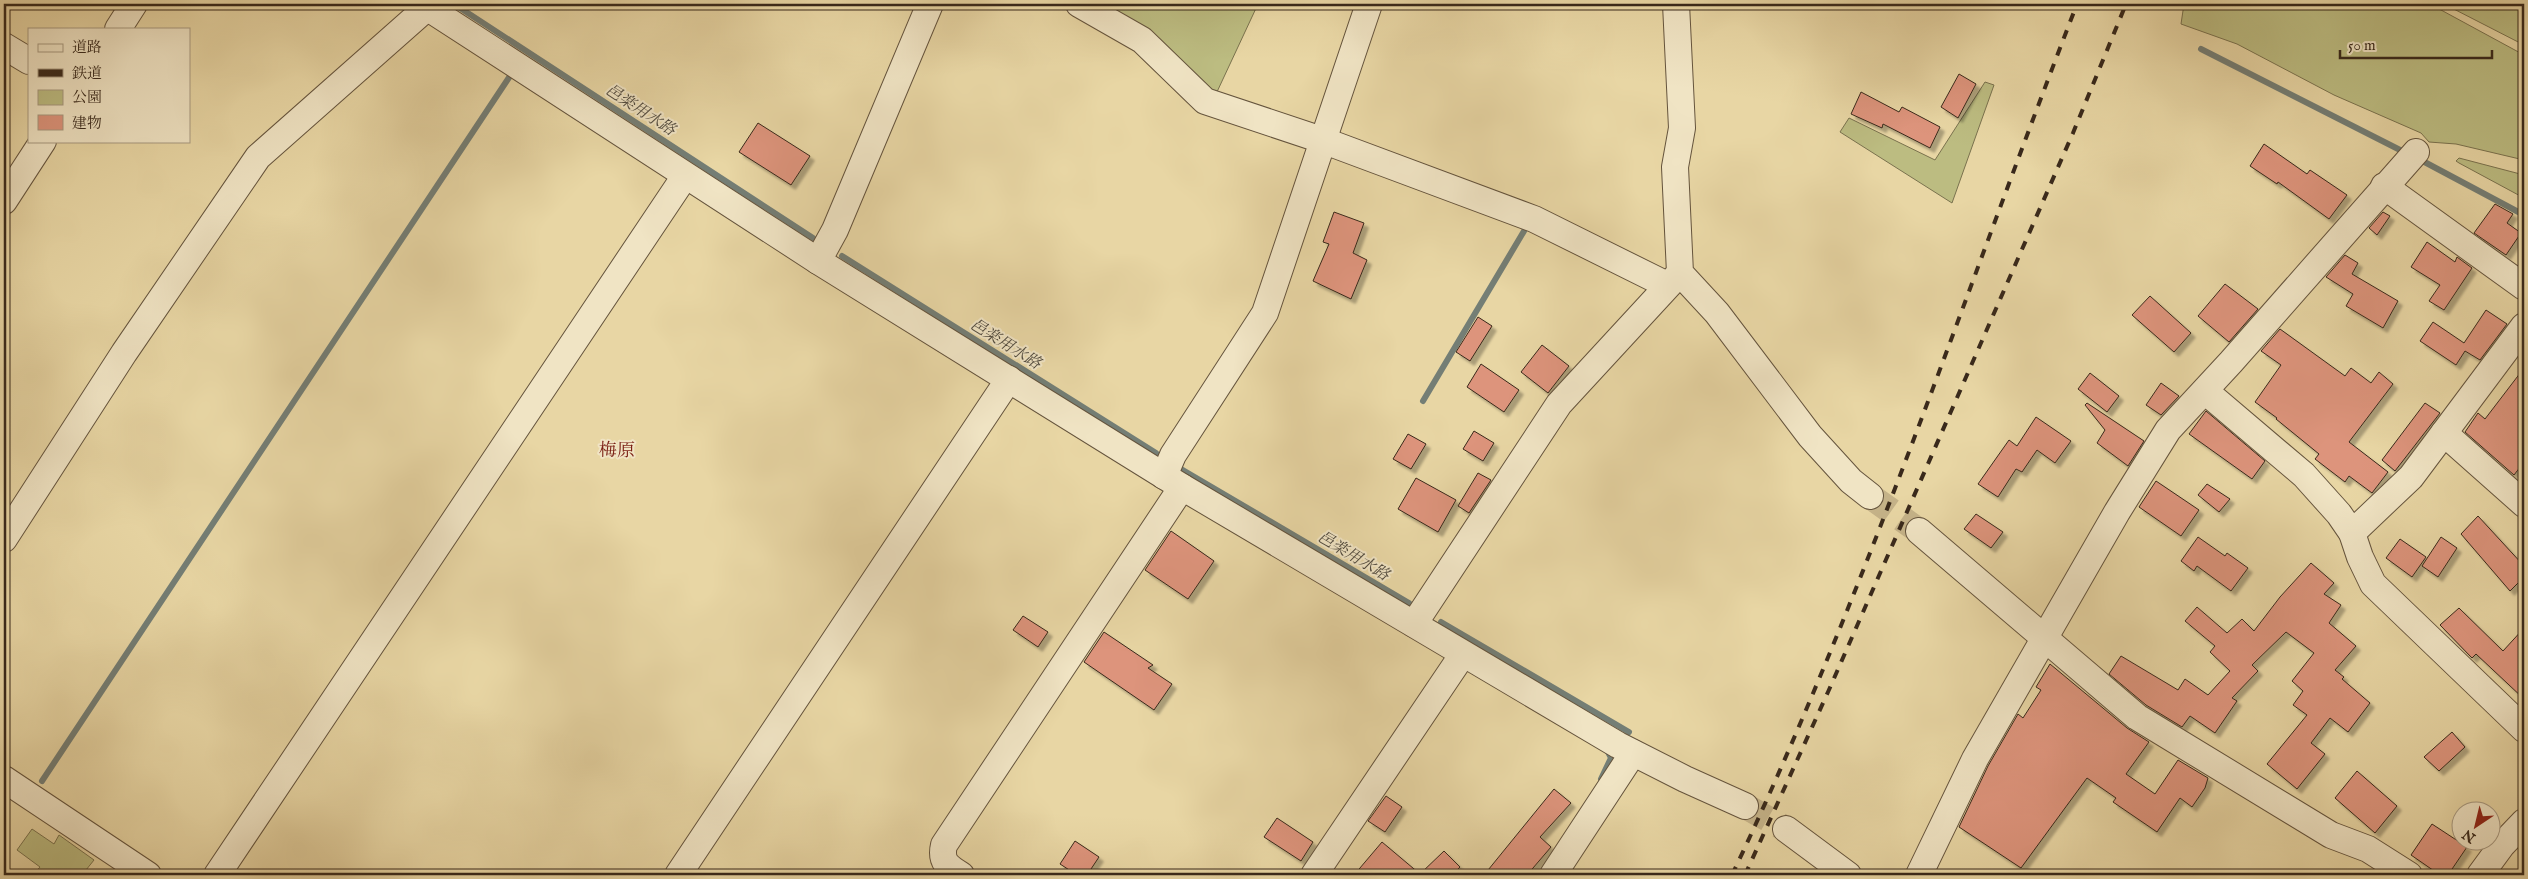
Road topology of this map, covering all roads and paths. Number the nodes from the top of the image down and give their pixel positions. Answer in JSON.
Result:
{"nodes":[{"id":1,"x":134,"y":4,"type":"edge"},
{"id":2,"x":930,"y":4,"type":"edge"},
{"id":3,"x":1079,"y":4,"type":"edge"},
{"id":4,"x":1369,"y":4,"type":"edge"},
{"id":5,"x":1676,"y":4,"type":"edge"},
{"id":6,"x":427,"y":5,"type":"edge"},
{"id":7,"x":119,"y":28,"type":"edge"},
{"id":8,"x":4,"y":46,"type":"edge"},
{"id":9,"x":28,"y":60,"type":"edge"},
{"id":10,"x":1322,"y":140,"type":"junction"},
{"id":11,"x":42,"y":142,"type":"edge"},
{"id":12,"x":2416,"y":152,"type":"dead end"},
{"id":13,"x":685,"y":176,"type":"junction"},
{"id":14,"x":2384,"y":186,"type":"junction"},
{"id":15,"x":4,"y":201,"type":"edge"},
{"id":16,"x":818,"y":261,"type":"junction"},
{"id":17,"x":1674,"y":279,"type":"junction"},
{"id":18,"x":2524,"y":287,"type":"edge"},
{"id":19,"x":2522,"y":332,"type":"edge"},
{"id":20,"x":1009,"y":379,"type":"junction"},
{"id":21,"x":2205,"y":390,"type":"junction"},
{"id":22,"x":2444,"y":433,"type":"junction"},
{"id":23,"x":1173,"y":482,"type":"junction"},
{"id":24,"x":1870,"y":496,"type":"tunnel mouth"},
{"id":25,"x":2524,"y":504,"type":"edge"},
{"id":26,"x":1919,"y":531,"type":"tunnel mouth"},
{"id":27,"x":2352,"y":533,"type":"junction"},
{"id":28,"x":4,"y":539,"type":"edge"},
{"id":29,"x":1414,"y":624,"type":"junction"},
{"id":30,"x":2044,"y":638,"type":"junction"},
{"id":31,"x":1463,"y":654,"type":"junction"},
{"id":32,"x":2524,"y":729,"type":"edge"},
{"id":33,"x":1633,"y":753,"type":"junction"},
{"id":34,"x":4,"y":778,"type":"edge"},
{"id":35,"x":1745,"y":806,"type":"tunnel mouth"},
{"id":36,"x":2524,"y":822,"type":"edge"},
{"id":37,"x":1786,"y":829,"type":"tunnel mouth"},
{"id":38,"x":148,"y":875,"type":"edge"},
{"id":39,"x":217,"y":875,"type":"edge"},
{"id":40,"x":678,"y":875,"type":"edge"},
{"id":41,"x":961,"y":875,"type":"edge"},
{"id":42,"x":1314,"y":875,"type":"edge"},
{"id":43,"x":1553,"y":875,"type":"edge"},
{"id":44,"x":1848,"y":875,"type":"edge"},
{"id":45,"x":1919,"y":875,"type":"edge"},
{"id":46,"x":2409,"y":875,"type":"edge"},
{"id":47,"x":2480,"y":875,"type":"edge"}],
"edges":[{"from":1,"to":7,"type":"street"},
{"from":2,"to":16,"type":"street"},
{"from":3,"to":10,"type":"street"},
{"from":4,"to":10,"type":"street"},
{"from":5,"to":17,"type":"street"},
{"from":6,"to":13,"type":"street"},
{"from":6,"to":28,"type":"street"},
{"from":8,"to":9,"type":"street"},
{"from":10,"to":17,"type":"street"},
{"from":10,"to":23,"type":"street"},
{"from":11,"to":15,"type":"street"},
{"from":12,"to":14,"type":"street"},
{"from":13,"to":16,"type":"street"},
{"from":13,"to":39,"type":"street"},
{"from":14,"to":18,"type":"street"},
{"from":14,"to":21,"type":"street"},
{"from":16,"to":20,"type":"street"},
{"from":17,"to":24,"type":"street"},
{"from":17,"to":29,"type":"street"},
{"from":19,"to":22,"type":"street"},
{"from":20,"to":23,"type":"street"},
{"from":20,"to":40,"type":"street"},
{"from":21,"to":27,"type":"street"},
{"from":21,"to":30,"type":"street"},
{"from":22,"to":25,"type":"street"},
{"from":22,"to":27,"type":"street"},
{"from":23,"to":29,"type":"street"},
{"from":23,"to":41,"type":"street"},
{"from":26,"to":30,"type":"street"},
{"from":27,"to":32,"type":"street"},
{"from":29,"to":31,"type":"street"},
{"from":30,"to":45,"type":"street"},
{"from":30,"to":46,"type":"street"},
{"from":31,"to":33,"type":"street"},
{"from":31,"to":42,"type":"street"},
{"from":33,"to":35,"type":"street"},
{"from":33,"to":43,"type":"street"},
{"from":34,"to":38,"type":"street"},
{"from":36,"to":47,"type":"street"},
{"from":37,"to":44,"type":"street"}]}
